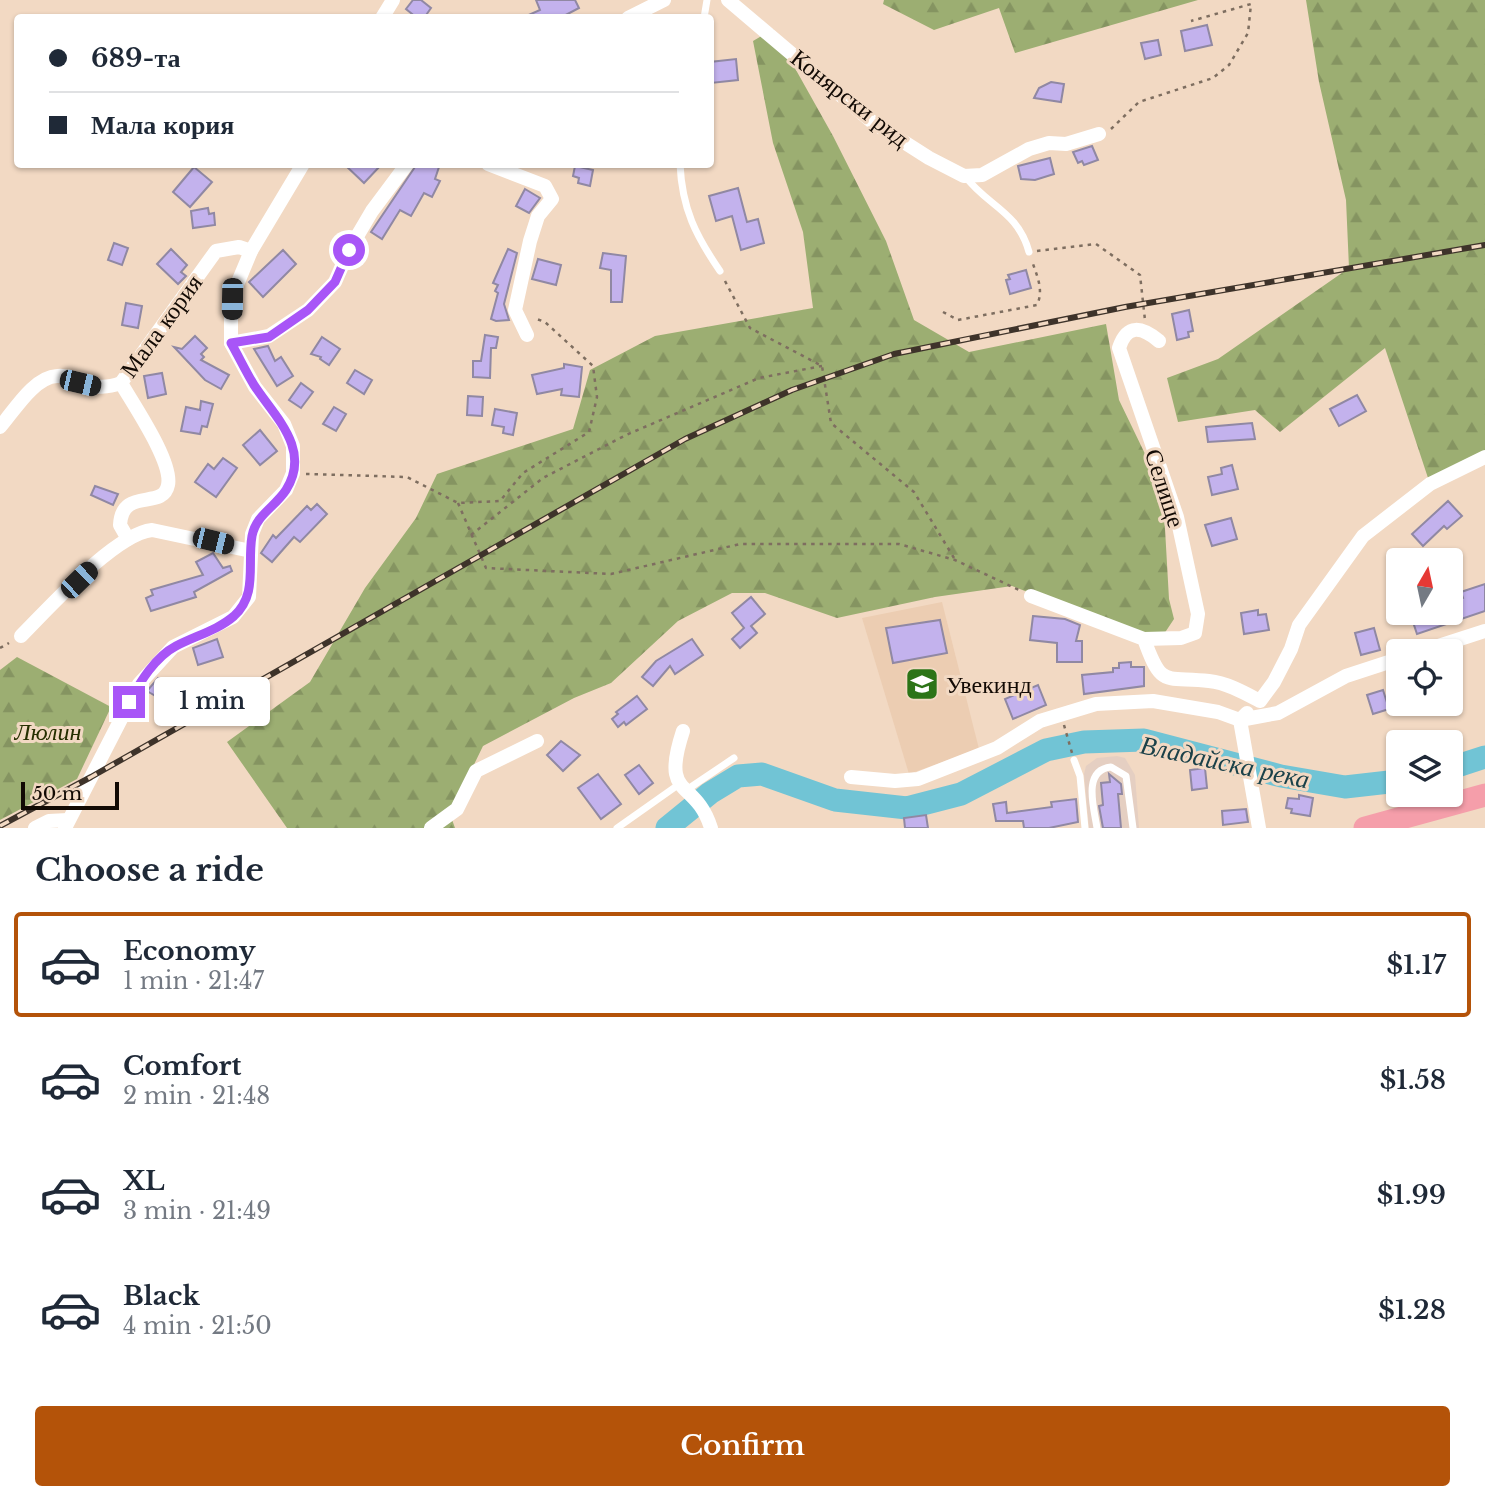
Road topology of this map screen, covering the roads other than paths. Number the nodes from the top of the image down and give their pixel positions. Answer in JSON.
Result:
{"nodes":[{"id":1,"x":664,"y":0,"type":"edge"},
{"id":2,"x":728,"y":0,"type":"edge"},
{"id":3,"x":636,"y":14,"type":"edge"},
{"id":4,"x":1098,"y":134,"type":"road end"},
{"id":5,"x":301,"y":168,"type":"edge"},
{"id":6,"x":404,"y":168,"type":"edge"},
{"id":7,"x":498,"y":168,"type":"edge"},
{"id":8,"x":680,"y":168,"type":"edge"},
{"id":9,"x":964,"y":176,"type":"junction"},
{"id":10,"x":251,"y":251,"type":"junction"},
{"id":11,"x":1030,"y":252,"type":"road end"},
{"id":12,"x":720,"y":271,"type":"road end"},
{"id":13,"x":527,"y":335,"type":"dead end"},
{"id":14,"x":1159,"y":341,"type":"dead end"},
{"id":15,"x":231,"y":343,"type":"junction"},
{"id":16,"x":121,"y":383,"type":"junction"},
{"id":17,"x":0,"y":427,"type":"edge"},
{"id":18,"x":1485,"y":457,"type":"edge"},
{"id":19,"x":128,"y":539,"type":"junction"},
{"id":20,"x":251,"y":551,"type":"junction"},
{"id":21,"x":1031,"y":596,"type":"road end"},
{"id":22,"x":1485,"y":631,"type":"edge"},
{"id":23,"x":20,"y":636,"type":"dead end"},
{"id":24,"x":1144,"y":639,"type":"junction"},
{"id":25,"x":1460,"y":639,"type":"edge"},
{"id":26,"x":1386,"y":663,"type":"edge"},
{"id":27,"x":1260,"y":701,"type":"junction"},
{"id":28,"x":1278,"y":713,"type":"junction"},
{"id":29,"x":1240,"y":720,"type":"junction"},
{"id":30,"x":683,"y":731,"type":"dead end"},
{"id":31,"x":537,"y":741,"type":"dead end"},
{"id":32,"x":734,"y":758,"type":"dead end"},
{"id":33,"x":1074,"y":760,"type":"road end"},
{"id":34,"x":851,"y":777,"type":"dead end"},
{"id":35,"x":682,"y":788,"type":"junction"},
{"id":36,"x":1485,"y":795,"type":"edge"},
{"id":37,"x":66,"y":824,"type":"edge"},
{"id":38,"x":35,"y":828,"type":"edge"},
{"id":39,"x":431,"y":828,"type":"edge"},
{"id":40,"x":617,"y":828,"type":"edge"},
{"id":41,"x":711,"y":828,"type":"edge"},
{"id":42,"x":1085,"y":828,"type":"edge"},
{"id":43,"x":1097,"y":828,"type":"edge"},
{"id":44,"x":1133,"y":828,"type":"edge"},
{"id":45,"x":1259,"y":828,"type":"edge"},
{"id":46,"x":1365,"y":828,"type":"edge"}],
"edges":[{"from":1,"to":3,"type":"street"},
{"from":2,"to":9,"type":"street","name":"Конярски рид"},
{"from":4,"to":9,"type":"street"},
{"from":5,"to":10,"type":"street","name":"Мала кория"},
{"from":6,"to":15,"type":"street"},
{"from":7,"to":13,"type":"street"},
{"from":8,"to":12,"type":"lane"},
{"from":9,"to":11,"type":"lane"},
{"from":10,"to":15,"type":"street","name":"Мала кория"},
{"from":10,"to":16,"type":"street","name":"Мала кория"},
{"from":14,"to":24,"type":"street","name":"Селище"},
{"from":15,"to":20,"type":"street","name":"Мала кория"},
{"from":16,"to":17,"type":"street","name":"Мала кория"},
{"from":16,"to":19,"type":"street"},
{"from":18,"to":27,"type":"street"},
{"from":19,"to":20,"type":"street"},
{"from":19,"to":23,"type":"street"},
{"from":20,"to":37,"type":"street"},
{"from":21,"to":24,"type":"street"},
{"from":22,"to":25,"type":"street"},
{"from":24,"to":27,"type":"street"},
{"from":26,"to":28,"type":"street"},
{"from":27,"to":28,"type":"street"},
{"from":27,"to":29,"type":"street"},
{"from":28,"to":29,"type":"street"},
{"from":29,"to":34,"type":"street"},
{"from":29,"to":45,"type":"street"},
{"from":30,"to":35,"type":"street"},
{"from":31,"to":39,"type":"street"},
{"from":32,"to":35,"type":"lane"},
{"from":33,"to":42,"type":"lane"},
{"from":35,"to":40,"type":"lane"},
{"from":35,"to":41,"type":"street"},
{"from":36,"to":46,"type":"main road"},
{"from":37,"to":38,"type":"street"},
{"from":43,"to":44,"type":"lane"}]}
